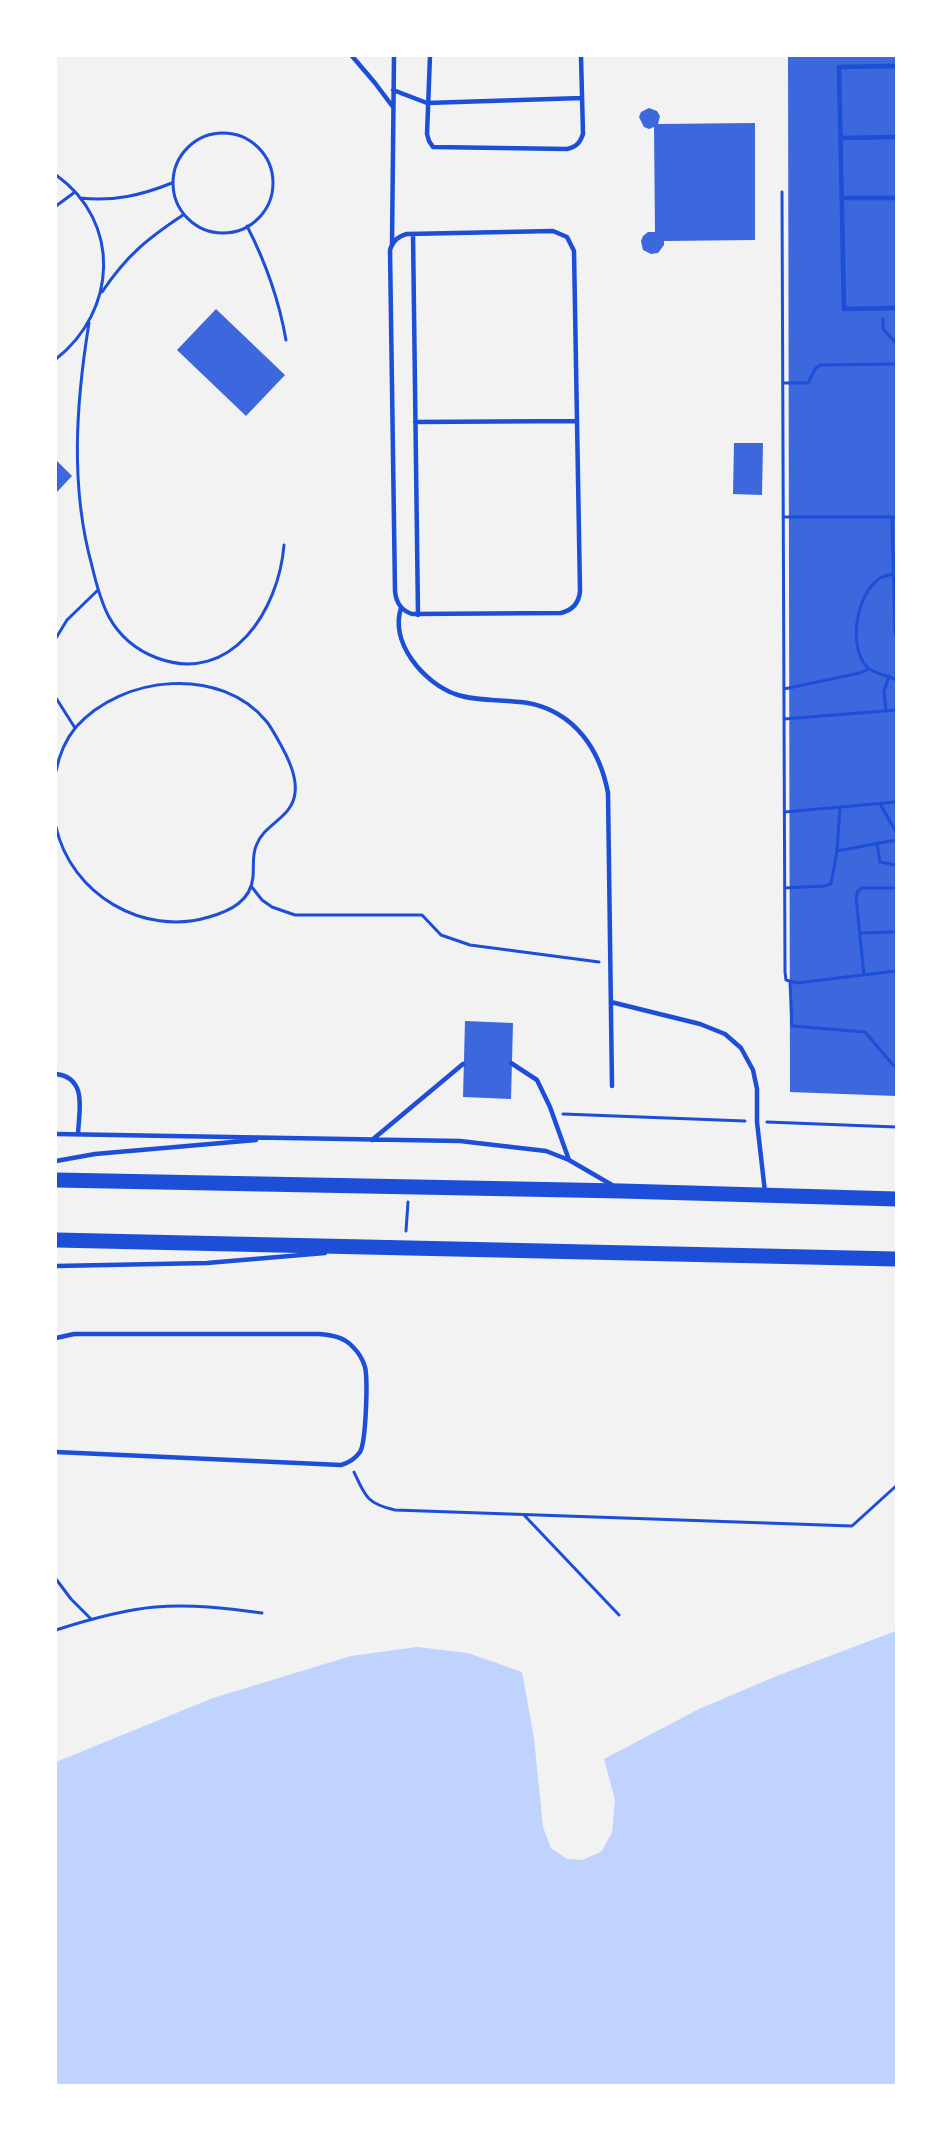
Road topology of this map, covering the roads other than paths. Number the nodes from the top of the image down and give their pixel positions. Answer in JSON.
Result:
{"nodes":[{"id":1,"x":352,"y":56,"type":"edge"},
{"id":2,"x":394,"y":56,"type":"edge"},
{"id":3,"x":429,"y":56,"type":"edge"},
{"id":4,"x":581,"y":56,"type":"edge"},
{"id":5,"x":897,"y":66,"type":"edge"},
{"id":6,"x":393,"y":90,"type":"junction"},
{"id":7,"x":582,"y":98,"type":"junction"},
{"id":8,"x":427,"y":103,"type":"junction"},
{"id":9,"x":393,"y":107,"type":"junction"},
{"id":10,"x":897,"y":137,"type":"edge"},
{"id":11,"x":840,"y":138,"type":"junction"},
{"id":12,"x":841,"y":198,"type":"junction"},
{"id":13,"x":897,"y":198,"type":"edge"},
{"id":14,"x":413,"y":234,"type":"junction"},
{"id":15,"x":392,"y":244,"type":"junction"},
{"id":16,"x":897,"y":308,"type":"edge"},
{"id":17,"x":577,"y":421,"type":"junction"},
{"id":18,"x":415,"y":422,"type":"junction"},
{"id":19,"x":401,"y":608,"type":"junction"},
{"id":20,"x":418,"y":615,"type":"junction"},
{"id":21,"x":611,"y":1002,"type":"junction"},
{"id":22,"x":511,"y":1063,"type":"dead end"},
{"id":23,"x":463,"y":1064,"type":"dead end"},
{"id":24,"x":56,"y":1074,"type":"edge"},
{"id":25,"x":612,"y":1086,"type":"dead end"},
{"id":26,"x":56,"y":1134,"type":"edge"},
{"id":27,"x":78,"y":1134,"type":"junction"},
{"id":28,"x":282,"y":1138,"type":"junction"},
{"id":29,"x":372,"y":1140,"type":"junction"},
{"id":30,"x":569,"y":1160,"type":"junction"},
{"id":31,"x":56,"y":1161,"type":"edge"},
{"id":32,"x":56,"y":1180,"type":"edge"},
{"id":33,"x":622,"y":1191,"type":"junction"},
{"id":34,"x":765,"y":1195,"type":"junction"},
{"id":35,"x":897,"y":1199,"type":"edge"},
{"id":36,"x":56,"y":1240,"type":"edge"},
{"id":37,"x":370,"y":1248,"type":"junction"},
{"id":38,"x":897,"y":1259,"type":"edge"},
{"id":39,"x":56,"y":1266,"type":"edge"},
{"id":40,"x":56,"y":1338,"type":"edge"},
{"id":41,"x":56,"y":1452,"type":"edge"}],
"edges":[{"from":1,"to":9,"type":"lane"},
{"from":2,"to":6,"type":"lane"},
{"from":3,"to":8,"type":"lane"},
{"from":4,"to":7,"type":"lane"},
{"from":5,"to":11,"type":"lane"},
{"from":6,"to":8,"type":"lane"},
{"from":6,"to":9,"type":"lane"},
{"from":7,"to":8,"type":"lane"},
{"from":7,"to":8,"type":"lane"},
{"from":9,"to":15,"type":"lane"},
{"from":10,"to":11,"type":"lane"},
{"from":11,"to":12,"type":"lane"},
{"from":12,"to":13,"type":"lane"},
{"from":12,"to":16,"type":"lane"},
{"from":14,"to":15,"type":"lane"},
{"from":14,"to":17,"type":"lane"},
{"from":14,"to":18,"type":"lane"},
{"from":15,"to":19,"type":"lane"},
{"from":17,"to":18,"type":"lane"},
{"from":17,"to":20,"type":"lane"},
{"from":18,"to":20,"type":"lane"},
{"from":19,"to":20,"type":"lane"},
{"from":19,"to":21,"type":"lane"},
{"from":21,"to":25,"type":"lane"},
{"from":21,"to":34,"type":"lane"},
{"from":22,"to":30,"type":"lane"},
{"from":23,"to":29,"type":"lane"},
{"from":24,"to":27,"type":"lane"},
{"from":26,"to":27,"type":"lane"},
{"from":27,"to":28,"type":"lane"},
{"from":28,"to":29,"type":"lane"},
{"from":28,"to":31,"type":"lane"},
{"from":29,"to":30,"type":"lane"},
{"from":30,"to":33,"type":"lane"},
{"from":32,"to":33,"type":"main road"},
{"from":33,"to":34,"type":"main road"},
{"from":34,"to":35,"type":"main road"},
{"from":36,"to":37,"type":"main road"},
{"from":37,"to":38,"type":"main road"},
{"from":37,"to":39,"type":"lane"},
{"from":40,"to":41,"type":"lane"}]}
